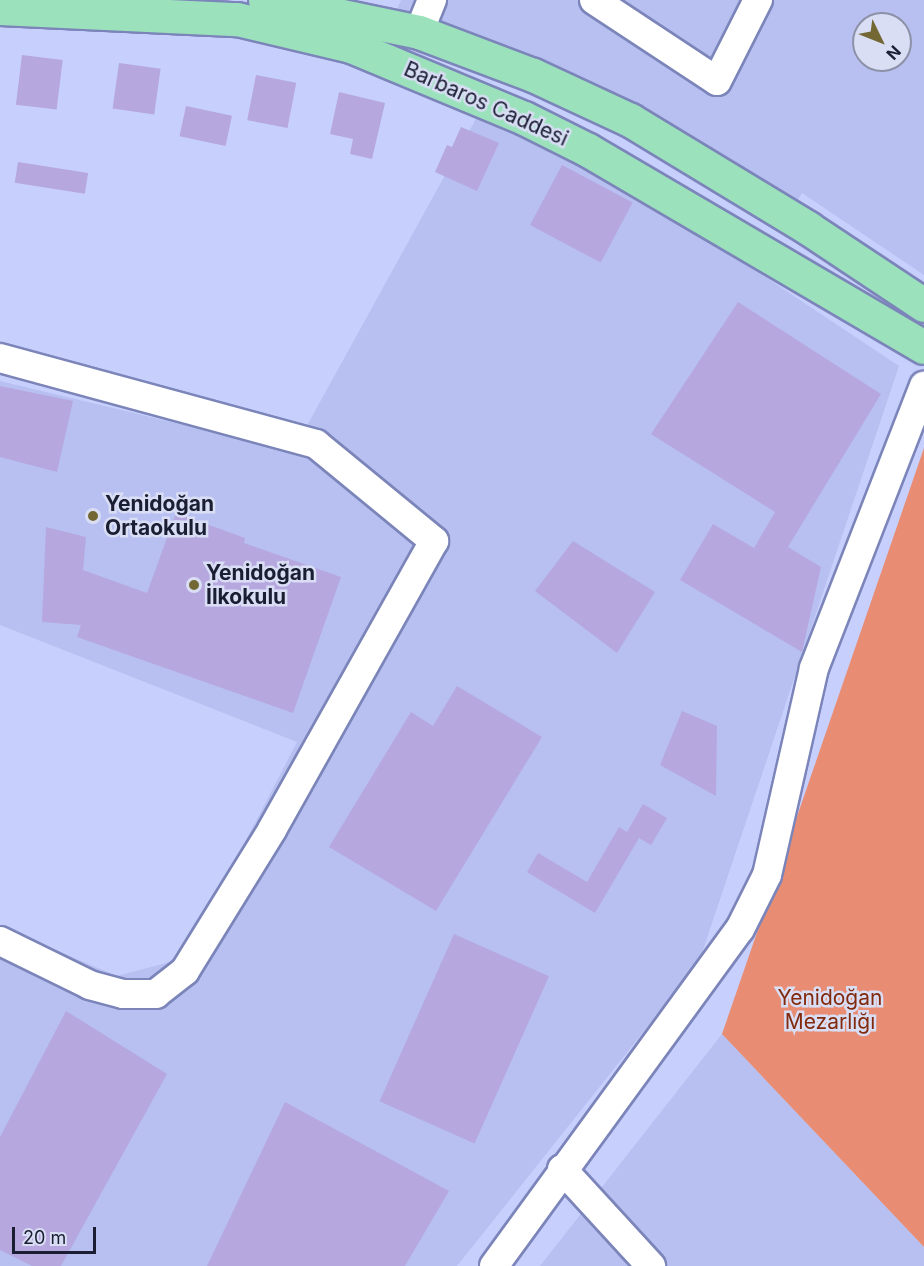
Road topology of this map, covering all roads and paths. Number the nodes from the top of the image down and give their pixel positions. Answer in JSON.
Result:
{"nodes":[{"id":1,"x":265,"y":0,"type":"edge"},
{"id":2,"x":432,"y":0,"type":"edge"},
{"id":3,"x":594,"y":0,"type":"edge"},
{"id":4,"x":758,"y":0,"type":"edge"},
{"id":5,"x":0,"y":8,"type":"edge"},
{"id":6,"x":419,"y":32,"type":"junction"},
{"id":7,"x":924,"y":305,"type":"edge"},
{"id":8,"x":924,"y":346,"type":"edge"},
{"id":9,"x":0,"y":358,"type":"edge"},
{"id":10,"x":924,"y":386,"type":"edge"},
{"id":11,"x":0,"y":941,"type":"edge"},
{"id":12,"x":562,"y":1170,"type":"junction"},
{"id":13,"x":494,"y":1266,"type":"edge"},
{"id":14,"x":651,"y":1266,"type":"edge"}],
"edges":[{"from":1,"to":6,"type":"main road","name":"Barbaros Caddesi"},
{"from":2,"to":6,"type":"street"},
{"from":3,"to":4,"type":"street"},
{"from":5,"to":8,"type":"main road","name":"Barbaros Caddesi"},
{"from":6,"to":7,"type":"main road","name":"Barbaros Caddesi"},
{"from":9,"to":11,"type":"street"},
{"from":10,"to":12,"type":"street"},
{"from":12,"to":13,"type":"street"},
{"from":12,"to":14,"type":"street"}]}
